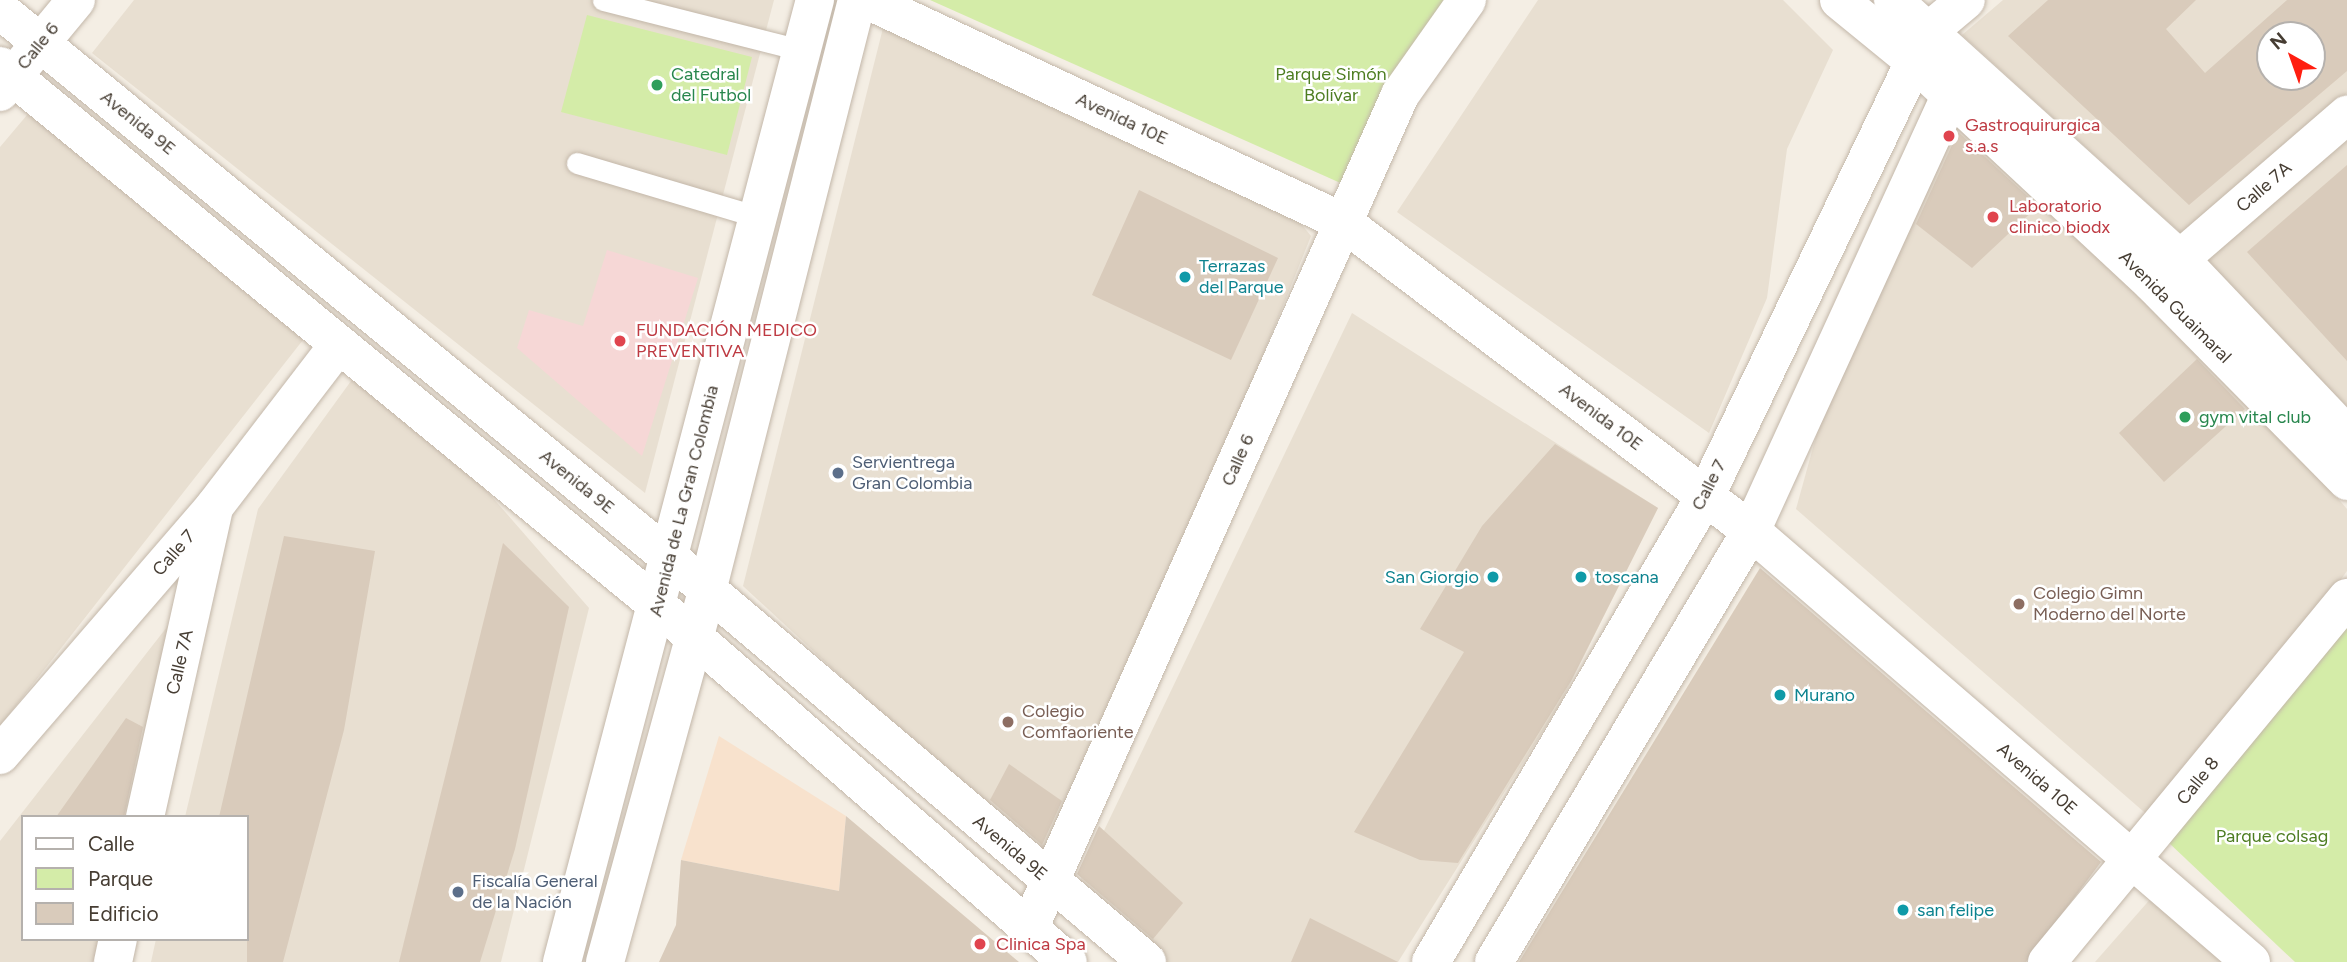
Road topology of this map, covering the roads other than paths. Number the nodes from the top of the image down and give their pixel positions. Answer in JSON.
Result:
{"nodes":[{"id":1,"x":76,"y":0,"type":"edge"},
{"id":2,"x":603,"y":0,"type":"edge"},
{"id":3,"x":815,"y":0,"type":"edge"},
{"id":4,"x":857,"y":0,"type":"edge"},
{"id":5,"x":867,"y":0,"type":"edge"},
{"id":6,"x":1467,"y":0,"type":"edge"},
{"id":7,"x":1839,"y":0,"type":"edge"},
{"id":8,"x":1894,"y":0,"type":"edge"},
{"id":9,"x":1966,"y":0,"type":"edge"},
{"id":10,"x":0,"y":10,"type":"edge"},
{"id":11,"x":41,"y":43,"type":"junction"},
{"id":12,"x":1922,"y":46,"type":"junction"},
{"id":13,"x":801,"y":50,"type":"junction"},
{"id":14,"x":4,"y":78,"type":"edge"},
{"id":15,"x":1951,"y":94,"type":"junction"},
{"id":16,"x":2347,"y":114,"type":"edge"},
{"id":17,"x":577,"y":163,"type":"dead end"},
{"id":18,"x":755,"y":216,"type":"junction"},
{"id":19,"x":1343,"y":222,"type":"junction"},
{"id":20,"x":2180,"y":259,"type":"junction"},
{"id":21,"x":338,"y":344,"type":"junction"},
{"id":22,"x":2347,"y":435,"type":"edge"},
{"id":23,"x":2347,"y":481,"type":"edge"},
{"id":24,"x":1706,"y":495,"type":"junction"},
{"id":25,"x":214,"y":507,"type":"junction"},
{"id":26,"x":1751,"y":531,"type":"junction"},
{"id":27,"x":670,"y":558,"type":"junction"},
{"id":28,"x":707,"y":591,"type":"junction"},
{"id":29,"x":2347,"y":598,"type":"edge"},
{"id":30,"x":657,"y":605,"type":"junction"},
{"id":31,"x":694,"y":637,"type":"junction"},
{"id":32,"x":0,"y":755,"type":"edge"},
{"id":33,"x":145,"y":815,"type":"edge"},
{"id":34,"x":2132,"y":861,"type":"junction"},
{"id":35,"x":1052,"y":883,"type":"junction"},
{"id":36,"x":1028,"y":930,"type":"junction"},
{"id":37,"x":118,"y":941,"type":"edge"},
{"id":38,"x":113,"y":962,"type":"edge"},
{"id":39,"x":562,"y":962,"type":"edge"},
{"id":40,"x":605,"y":962,"type":"edge"},
{"id":41,"x":1068,"y":962,"type":"edge"},
{"id":42,"x":1147,"y":962,"type":"edge"},
{"id":43,"x":1431,"y":962,"type":"edge"},
{"id":44,"x":1494,"y":962,"type":"edge"},
{"id":45,"x":2047,"y":962,"type":"edge"},
{"id":46,"x":2251,"y":962,"type":"edge"}],
"edges":[{"from":1,"to":11,"type":"street","name":"Calle 6"},
{"from":2,"to":13,"type":"lane"},
{"from":3,"to":13,"type":"street","name":"Avenida de La Gran Colombia"},
{"from":4,"to":28,"type":"street"},
{"from":5,"to":19,"type":"street","name":"Avenida 10E"},
{"from":6,"to":19,"type":"street","name":"Calle 6"},
{"from":7,"to":12,"type":"street","name":"Avenida Guaimaral"},
{"from":8,"to":12,"type":"street","name":"Avenida Guaimaral"},
{"from":9,"to":12,"type":"street","name":"Calle 7"},
{"from":10,"to":11,"type":"street","name":"Avenida 9E"},
{"from":11,"to":14,"type":"street","name":"Calle 6"},
{"from":11,"to":27,"type":"street","name":"Avenida 9E"},
{"from":12,"to":15,"type":"street","name":"Avenida Guaimaral"},
{"from":12,"to":20,"type":"street","name":"Avenida Guaimaral"},
{"from":12,"to":24,"type":"street","name":"Calle 7"},
{"from":13,"to":18,"type":"street","name":"Avenida de La Gran Colombia"},
{"from":14,"to":21,"type":"street"},
{"from":15,"to":23,"type":"street","name":"Avenida Guaimaral"},
{"from":15,"to":26,"type":"street"},
{"from":16,"to":20,"type":"street","name":"Calle 7A"},
{"from":17,"to":18,"type":"lane"},
{"from":18,"to":27,"type":"street","name":"Avenida de La Gran Colombia"},
{"from":19,"to":24,"type":"street","name":"Avenida 10E"},
{"from":19,"to":35,"type":"street","name":"Calle 6"},
{"from":20,"to":22,"type":"street","name":"Avenida Guaimaral"},
{"from":21,"to":25,"type":"street","name":"Calle 7"},
{"from":21,"to":30,"type":"street"},
{"from":24,"to":26,"type":"street","name":"Avenida 10E"},
{"from":24,"to":43,"type":"street","name":"Calle 7"},
{"from":25,"to":32,"type":"street","name":"Calle 7"},
{"from":25,"to":33,"type":"street","name":"Calle 7A"},
{"from":26,"to":34,"type":"street","name":"Avenida 10E"},
{"from":26,"to":44,"type":"street"},
{"from":27,"to":28,"type":"street","name":"Avenida 9E"},
{"from":27,"to":30,"type":"street","name":"Avenida de La Gran Colombia"},
{"from":28,"to":31,"type":"street"},
{"from":28,"to":35,"type":"street","name":"Avenida 9E"},
{"from":29,"to":34,"type":"street","name":"Calle 8"},
{"from":30,"to":31,"type":"street"},
{"from":30,"to":39,"type":"street","name":"Avenida de La Gran Colombia"},
{"from":31,"to":36,"type":"street"},
{"from":31,"to":40,"type":"street"},
{"from":34,"to":45,"type":"street","name":"Calle 8"},
{"from":34,"to":46,"type":"street","name":"Avenida 10E"},
{"from":35,"to":36,"type":"street","name":"Calle 6"},
{"from":35,"to":42,"type":"street","name":"Avenida 9E"},
{"from":36,"to":41,"type":"street"},
{"from":37,"to":38,"type":"street"}]}
